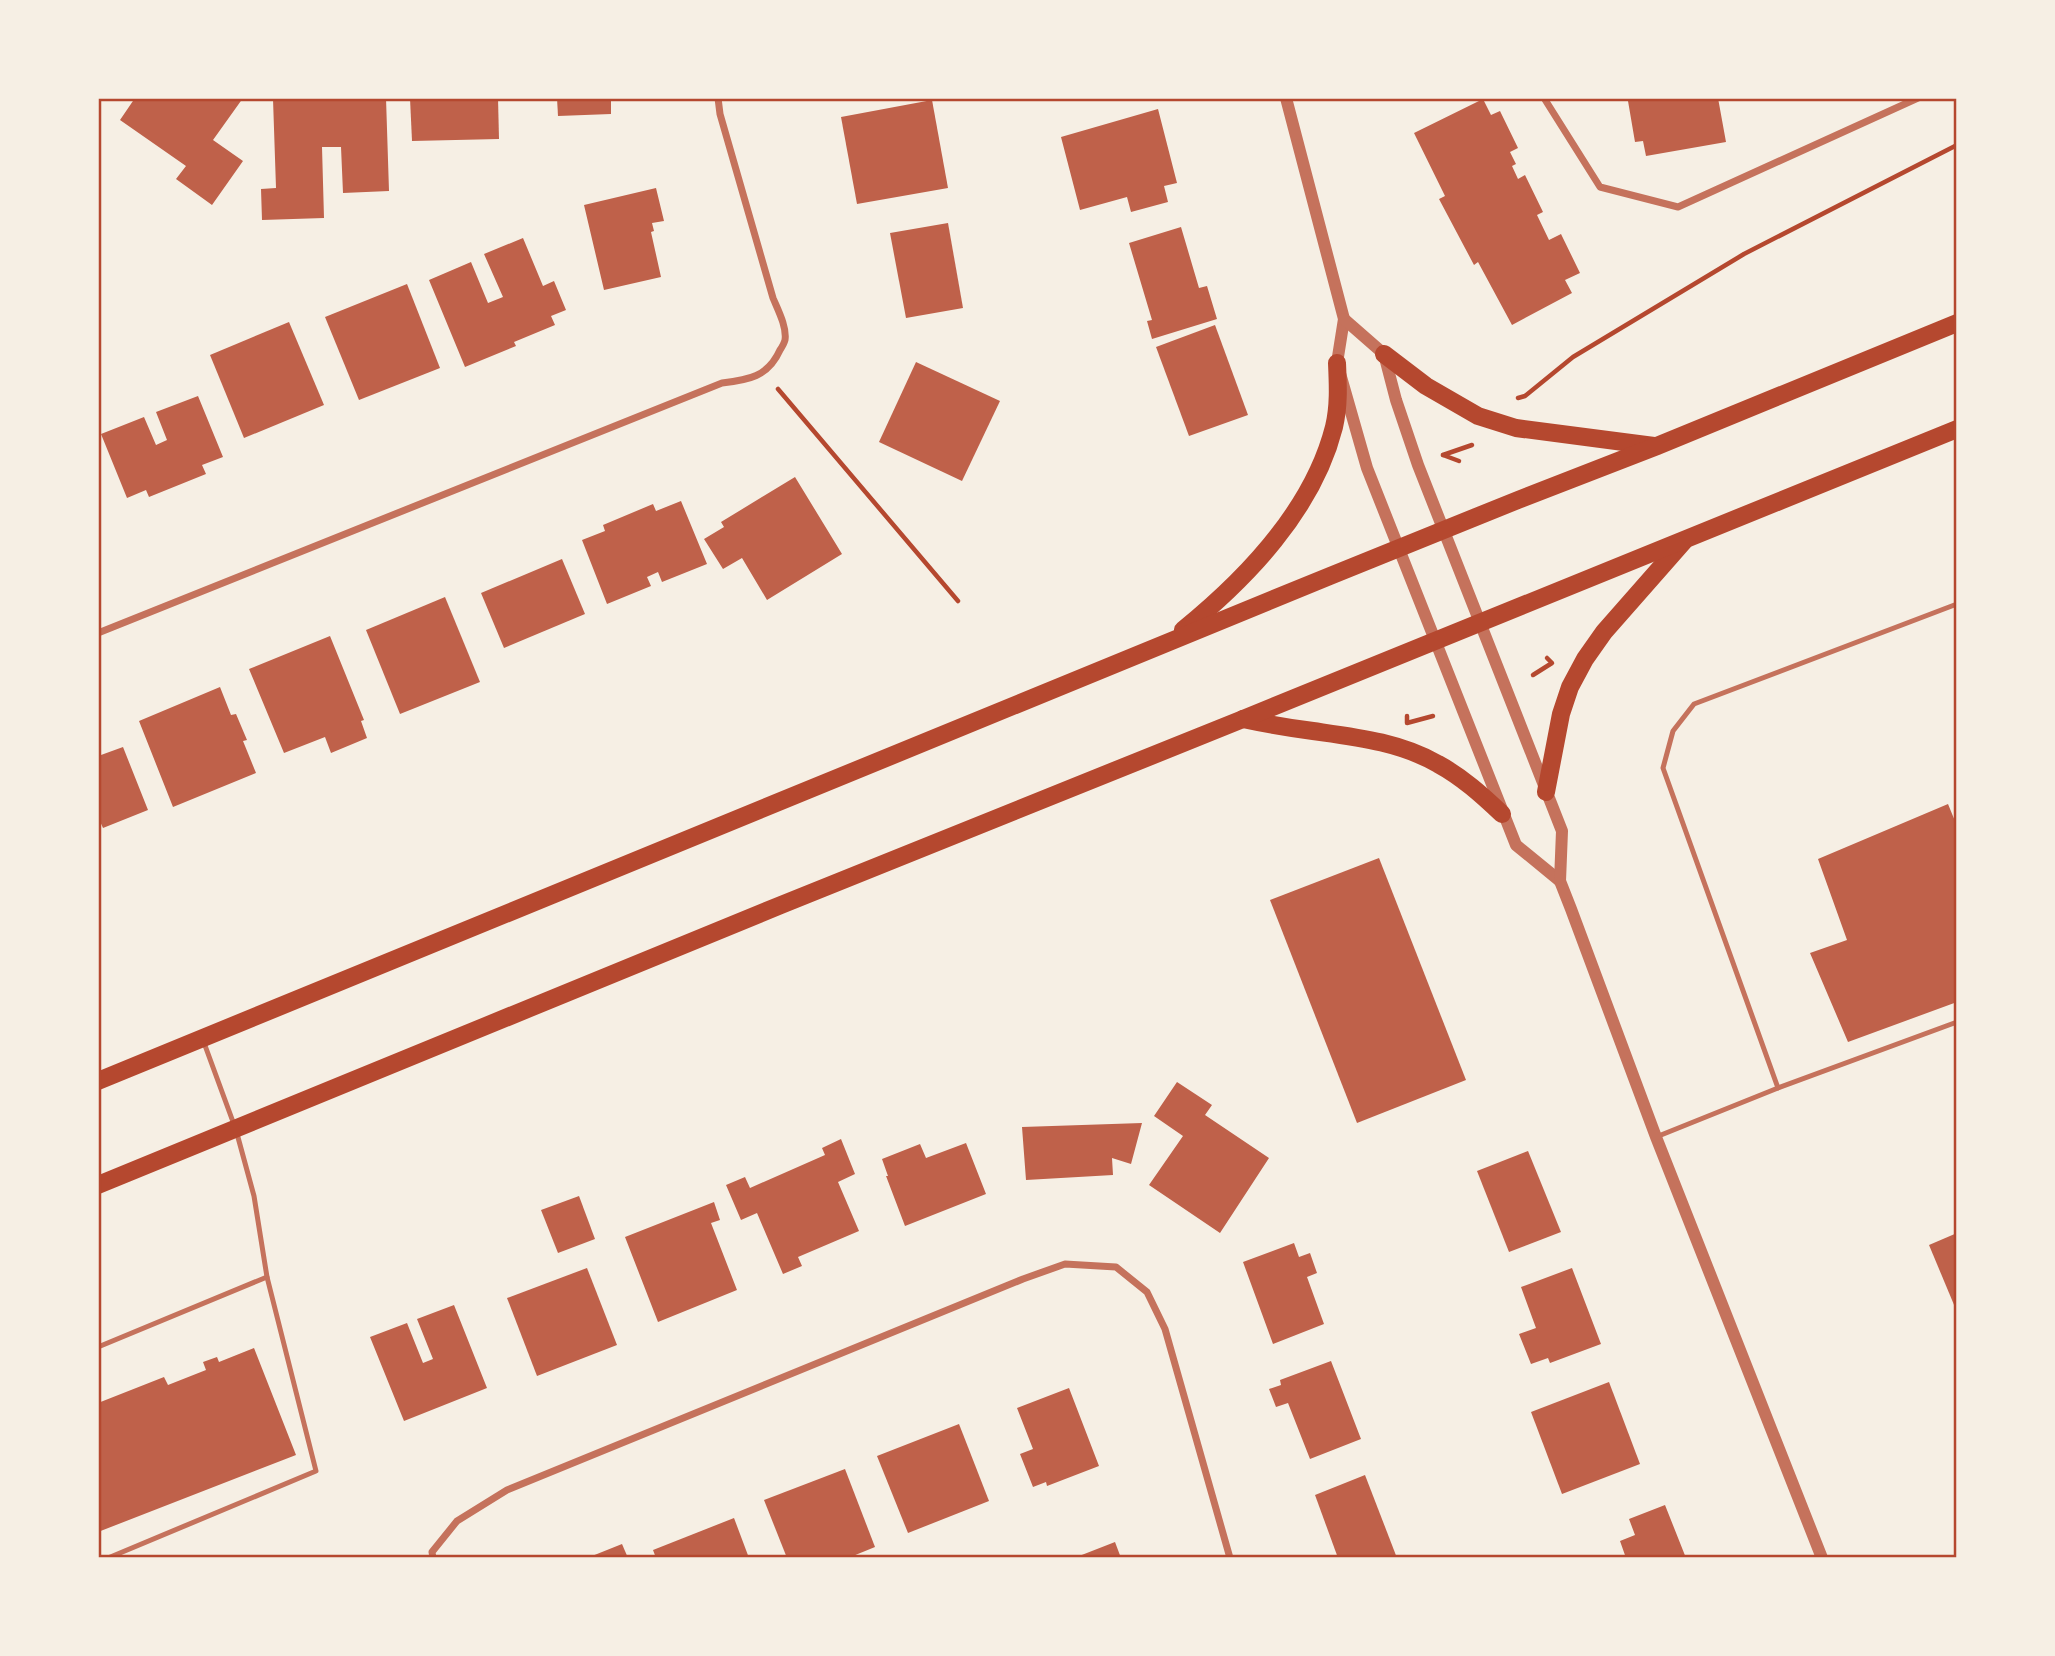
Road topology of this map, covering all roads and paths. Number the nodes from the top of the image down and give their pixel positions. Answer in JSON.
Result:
{"nodes":[{"id":1,"x":718,"y":98,"type":"edge"},
{"id":2,"x":1286,"y":98,"type":"edge"},
{"id":3,"x":1544,"y":98,"type":"edge"},
{"id":4,"x":1918,"y":98,"type":"edge"},
{"id":5,"x":1957,"y":145,"type":"edge"},
{"id":6,"x":1344,"y":319,"type":"junction"},
{"id":7,"x":1957,"y":323,"type":"edge"},
{"id":8,"x":1384,"y":354,"type":"junction"},
{"id":9,"x":1337,"y":363,"type":"junction"},
{"id":10,"x":764,"y":373,"type":"junction"},
{"id":11,"x":1515,"y":399,"type":"dead end"},
{"id":12,"x":1957,"y":429,"type":"edge"},
{"id":13,"x":1479,"y":443,"type":"dead end"},
{"id":14,"x":1657,"y":446,"type":"junction"},
{"id":15,"x":1459,"y":461,"type":"dead end"},
{"id":16,"x":1444,"y":530,"type":"junction"},
{"id":17,"x":1686,"y":539,"type":"junction"},
{"id":18,"x":1398,"y":548,"type":"junction"},
{"id":19,"x":958,"y":601,"type":"dead end"},
{"id":20,"x":1957,"y":604,"type":"edge"},
{"id":21,"x":1479,"y":623,"type":"junction"},
{"id":22,"x":98,"y":633,"type":"edge"},
{"id":23,"x":1434,"y":641,"type":"junction"},
{"id":24,"x":1167,"y":644,"type":"junction"},
{"id":25,"x":1547,"y":658,"type":"dead end"},
{"id":26,"x":1533,"y":675,"type":"dead end"},
{"id":27,"x":1406,"y":716,"type":"dead end"},
{"id":28,"x":1433,"y":716,"type":"dead end"},
{"id":29,"x":1243,"y":719,"type":"junction"},
{"id":30,"x":1546,"y":792,"type":"junction"},
{"id":31,"x":1502,"y":814,"type":"junction"},
{"id":32,"x":1560,"y":881,"type":"junction"},
{"id":33,"x":1957,"y":1022,"type":"edge"},
{"id":34,"x":203,"y":1040,"type":"junction"},
{"id":35,"x":98,"y":1082,"type":"edge"},
{"id":36,"x":1778,"y":1088,"type":"junction"},
{"id":37,"x":236,"y":1130,"type":"junction"},
{"id":38,"x":1656,"y":1137,"type":"junction"},
{"id":39,"x":98,"y":1185,"type":"edge"},
{"id":40,"x":267,"y":1277,"type":"junction"},
{"id":41,"x":98,"y":1347,"type":"edge"},
{"id":42,"x":108,"y":1558,"type":"edge"},
{"id":43,"x":433,"y":1558,"type":"edge"},
{"id":44,"x":1230,"y":1558,"type":"edge"},
{"id":45,"x":1822,"y":1558,"type":"edge"}],
"edges":[{"from":1,"to":10,"type":"street"},
{"from":2,"to":6,"type":"street"},
{"from":3,"to":4,"type":"street"},
{"from":5,"to":11,"type":"path"},
{"from":6,"to":8,"type":"street"},
{"from":6,"to":9,"type":"street"},
{"from":7,"to":14,"type":"main road"},
{"from":8,"to":14,"type":"main road"},
{"from":8,"to":16,"type":"street"},
{"from":9,"to":18,"type":"street"},
{"from":9,"to":24,"type":"main road"},
{"from":10,"to":19,"type":"path"},
{"from":10,"to":22,"type":"street"},
{"from":12,"to":17,"type":"main road"},
{"from":13,"to":15,"type":"path"},
{"from":14,"to":16,"type":"main road"},
{"from":16,"to":18,"type":"main road"},
{"from":16,"to":21,"type":"street"},
{"from":17,"to":21,"type":"main road"},
{"from":17,"to":30,"type":"main road"},
{"from":18,"to":23,"type":"street"},
{"from":18,"to":24,"type":"main road"},
{"from":20,"to":36,"type":"lane"},
{"from":21,"to":23,"type":"main road"},
{"from":21,"to":30,"type":"street"},
{"from":23,"to":29,"type":"main road"},
{"from":23,"to":31,"type":"street"},
{"from":24,"to":34,"type":"main road"},
{"from":25,"to":26,"type":"path"},
{"from":27,"to":28,"type":"path"},
{"from":29,"to":31,"type":"main road"},
{"from":29,"to":37,"type":"main road"},
{"from":30,"to":32,"type":"street"},
{"from":31,"to":32,"type":"street"},
{"from":32,"to":38,"type":"street"},
{"from":33,"to":36,"type":"lane"},
{"from":34,"to":35,"type":"main road"},
{"from":34,"to":37,"type":"lane"},
{"from":36,"to":38,"type":"lane"},
{"from":37,"to":39,"type":"main road"},
{"from":37,"to":40,"type":"lane"},
{"from":38,"to":45,"type":"street"},
{"from":40,"to":41,"type":"lane"},
{"from":40,"to":42,"type":"lane"},
{"from":43,"to":44,"type":"street"}]}
